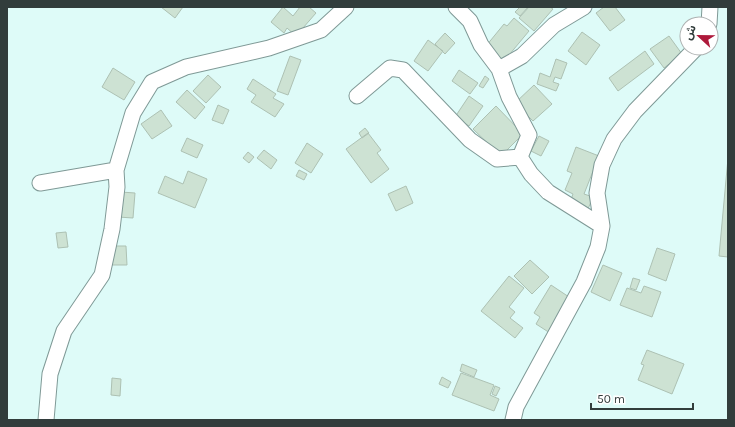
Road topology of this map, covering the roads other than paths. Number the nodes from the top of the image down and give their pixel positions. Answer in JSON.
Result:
{"nodes":[{"id":1,"x":346,"y":7,"type":"edge"},
{"id":2,"x":456,"y":7,"type":"edge"},
{"id":3,"x":584,"y":7,"type":"edge"},
{"id":4,"x":688,"y":56,"type":"edge"},
{"id":5,"x":499,"y":69,"type":"junction"},
{"id":6,"x":357,"y":96,"type":"dead end"},
{"id":7,"x":520,"y":157,"type":"junction"},
{"id":8,"x":116,"y":170,"type":"junction"},
{"id":9,"x":40,"y":183,"type":"dead end"},
{"id":10,"x":602,"y":226,"type":"junction"},
{"id":11,"x":46,"y":420,"type":"edge"},
{"id":12,"x":513,"y":420,"type":"edge"}],
"edges":[{"from":1,"to":8,"type":"street"},
{"from":2,"to":5,"type":"street"},
{"from":3,"to":5,"type":"street"},
{"from":4,"to":10,"type":"street"},
{"from":5,"to":7,"type":"street"},
{"from":6,"to":7,"type":"street"},
{"from":7,"to":10,"type":"street"},
{"from":8,"to":9,"type":"street"},
{"from":8,"to":11,"type":"street"},
{"from":10,"to":12,"type":"street"}]}
